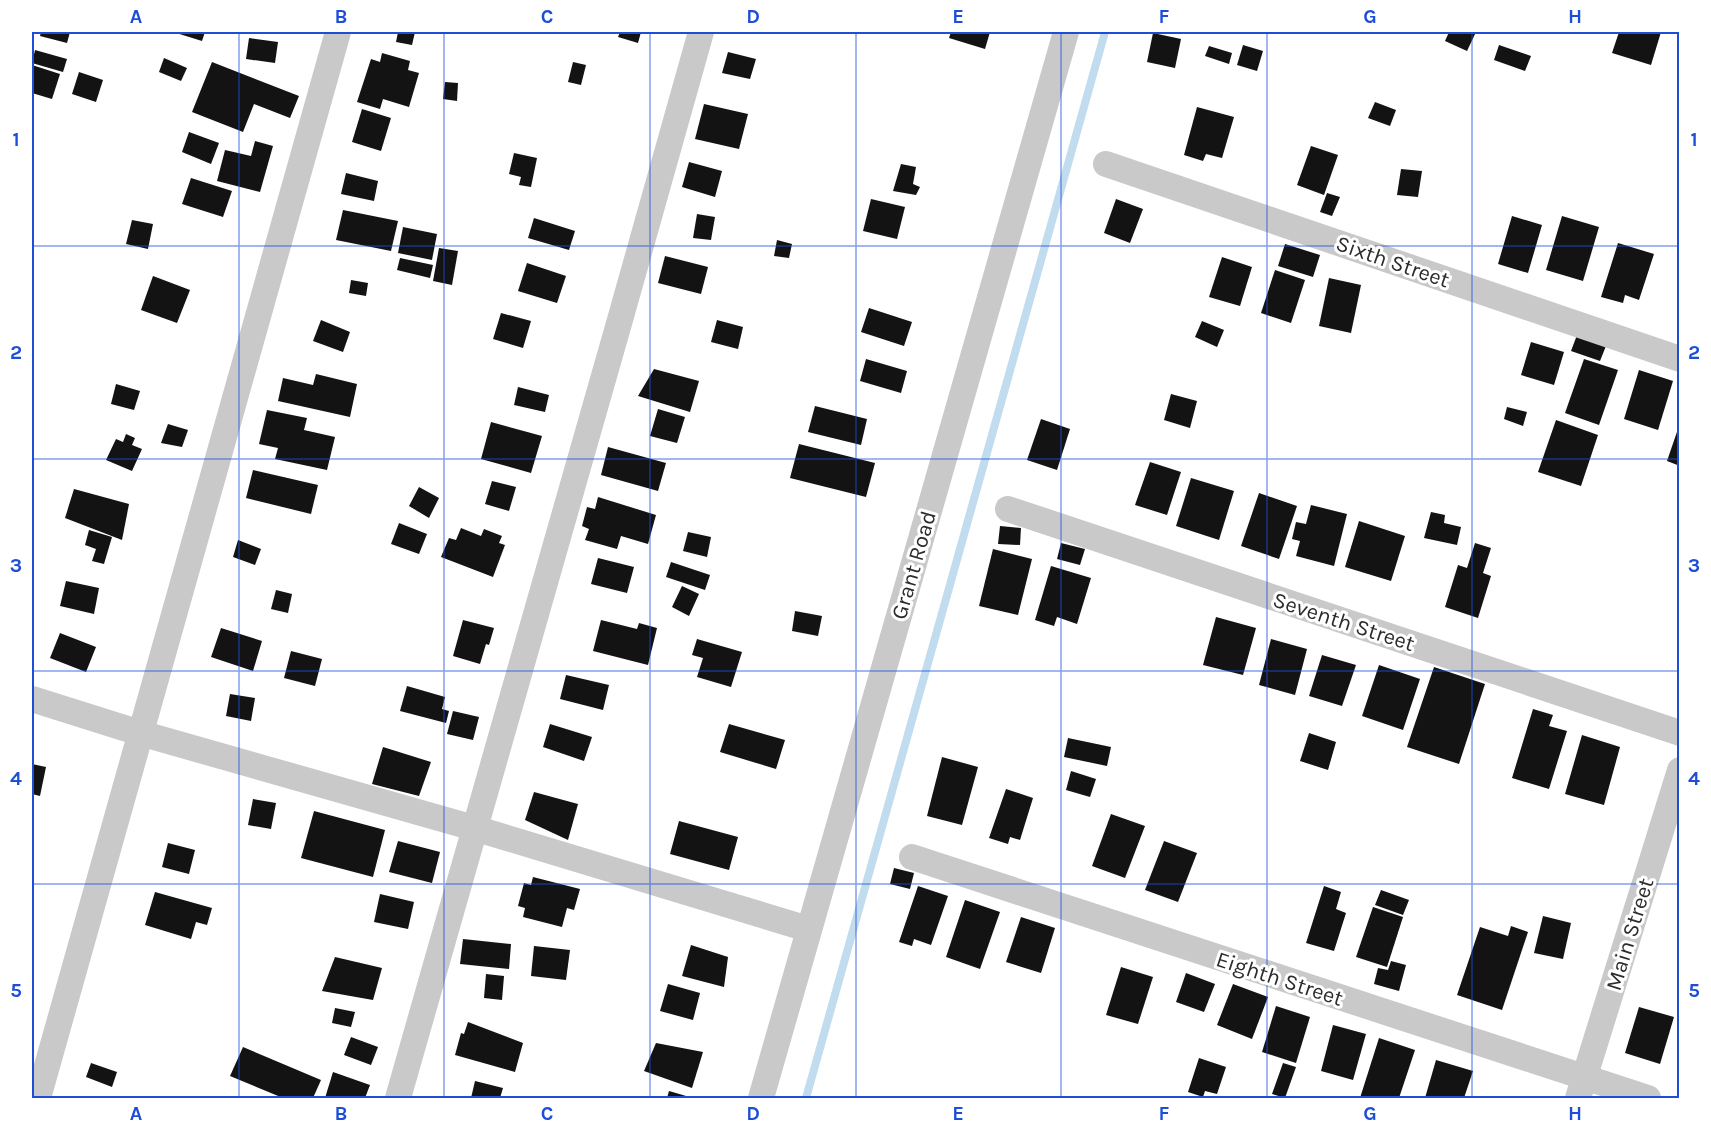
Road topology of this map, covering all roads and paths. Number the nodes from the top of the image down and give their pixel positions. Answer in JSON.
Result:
{"nodes":[{"id":1,"x":338,"y":32,"type":"edge"},
{"id":2,"x":701,"y":32,"type":"edge"},
{"id":3,"x":1065,"y":32,"type":"edge"},
{"id":4,"x":1106,"y":164,"type":"dead end"},
{"id":5,"x":1680,"y":359,"type":"edge"},
{"id":6,"x":1008,"y":509,"type":"dead end"},
{"id":7,"x":32,"y":699,"type":"edge"},
{"id":8,"x":140,"y":733,"type":"junction"},
{"id":9,"x":1680,"y":733,"type":"edge"},
{"id":10,"x":1680,"y":770,"type":"edge"},
{"id":11,"x":474,"y":828,"type":"junction"},
{"id":12,"x":912,"y":857,"type":"dead end"},
{"id":13,"x":808,"y":929,"type":"junction"},
{"id":14,"x":1581,"y":1088,"type":"edge"},
{"id":15,"x":38,"y":1098,"type":"edge"},
{"id":16,"x":398,"y":1098,"type":"edge"},
{"id":17,"x":761,"y":1098,"type":"edge"},
{"id":18,"x":1648,"y":1098,"type":"edge"}],
"edges":[{"from":1,"to":8,"type":"street"},
{"from":2,"to":11,"type":"street"},
{"from":3,"to":13,"type":"street","name":"Grant Road"},
{"from":4,"to":5,"type":"street","name":"Sixth Street"},
{"from":6,"to":9,"type":"street","name":"Seventh Street"},
{"from":7,"to":8,"type":"street"},
{"from":8,"to":11,"type":"street"},
{"from":8,"to":15,"type":"street"},
{"from":10,"to":14,"type":"street","name":"Main Street"},
{"from":11,"to":13,"type":"street"},
{"from":11,"to":16,"type":"street"},
{"from":12,"to":14,"type":"street","name":"Eighth Street"},
{"from":13,"to":17,"type":"street","name":"Grant Road"},
{"from":14,"to":18,"type":"street","name":"Eighth Street"}]}
